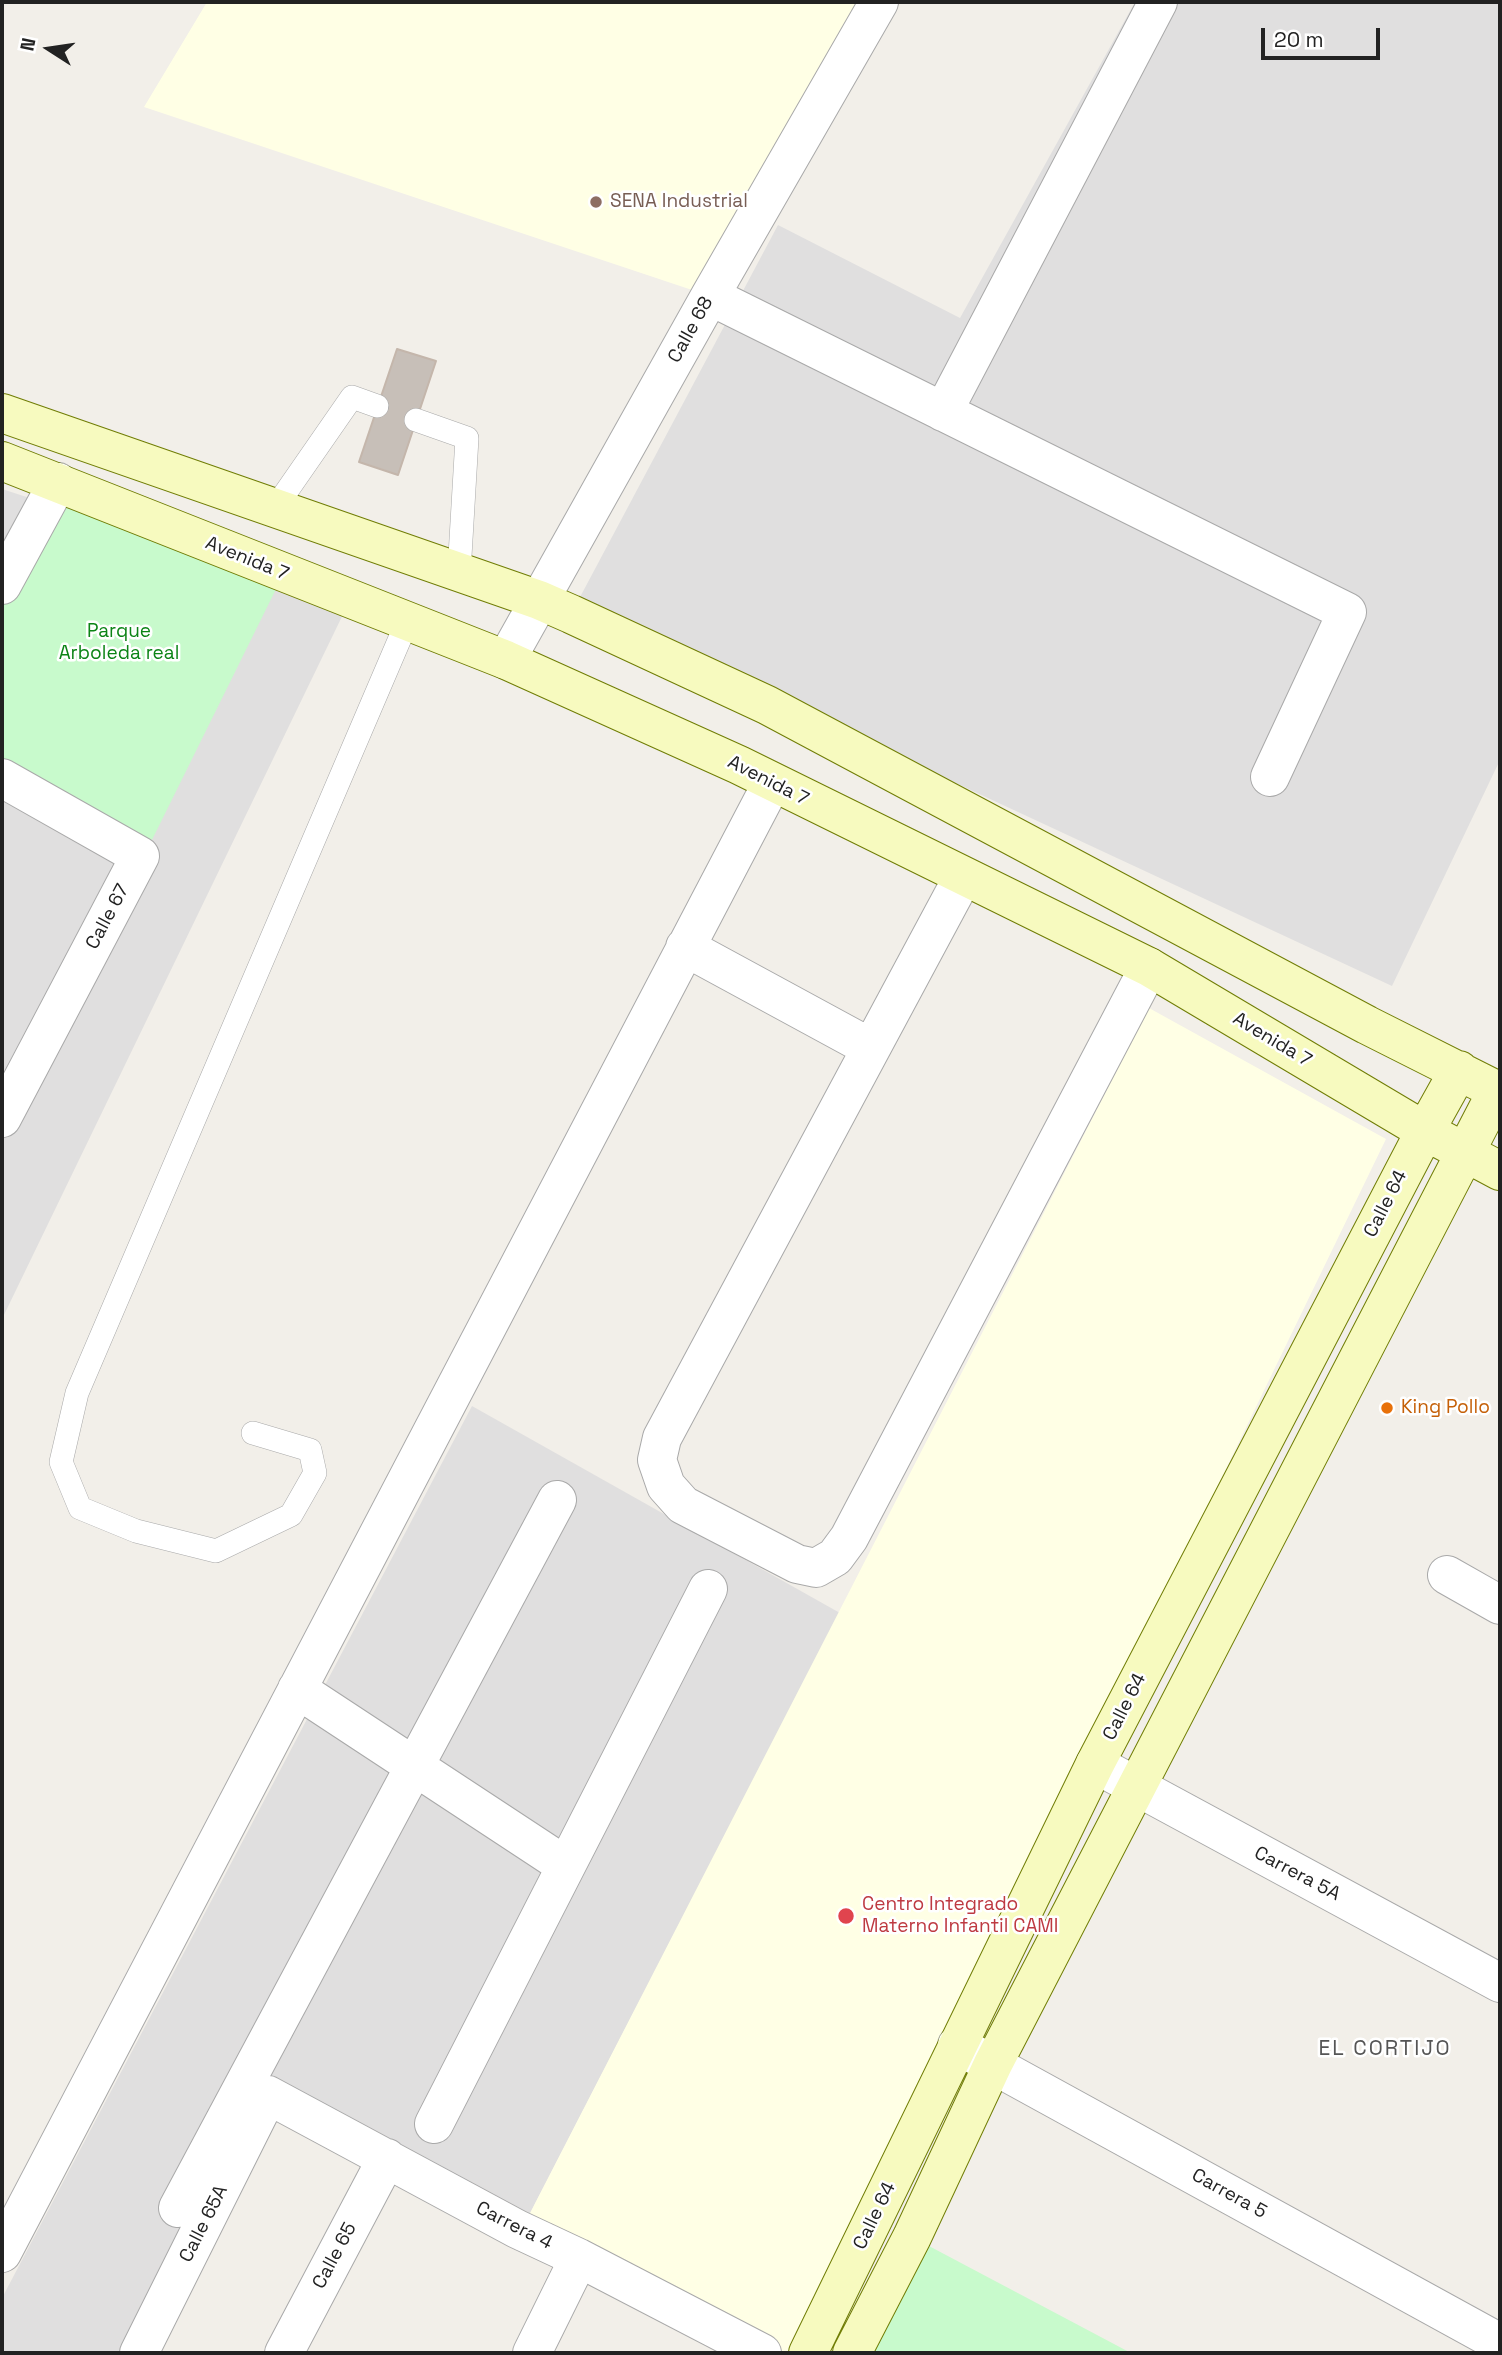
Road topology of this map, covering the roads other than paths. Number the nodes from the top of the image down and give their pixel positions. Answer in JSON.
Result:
{"nodes":[{"id":1,"x":879,"y":2,"type":"edge"},
{"id":2,"x":1158,"y":2,"type":"edge"},
{"id":3,"x":710,"y":296,"type":"junction"},
{"id":4,"x":377,"y":406,"type":"dead end"},
{"id":5,"x":943,"y":412,"type":"junction"},
{"id":6,"x":2,"y":413,"type":"edge"},
{"id":7,"x":416,"y":420,"type":"dead end"},
{"id":8,"x":2,"y":461,"type":"edge"},
{"id":9,"x":58,"y":482,"type":"junction"},
{"id":10,"x":275,"y":508,"type":"junction"},
{"id":11,"x":459,"y":573,"type":"junction"},
{"id":12,"x":2,"y":585,"type":"edge"},
{"id":13,"x":539,"y":600,"type":"junction"},
{"id":14,"x":407,"y":622,"type":"junction"},
{"id":15,"x":506,"y":660,"type":"junction"},
{"id":16,"x":1270,"y":776,"type":"dead end"},
{"id":17,"x":2,"y":778,"type":"edge"},
{"id":18,"x":772,"y":783,"type":"junction"},
{"id":19,"x":963,"y":877,"type":"junction"},
{"id":20,"x":685,"y":947,"type":"junction"},
{"id":21,"x":1149,"y":967,"type":"junction"},
{"id":22,"x":872,"y":1048,"type":"junction"},
{"id":23,"x":1459,"y":1070,"type":"junction"},
{"id":24,"x":1499,"y":1092,"type":"edge"},
{"id":25,"x":2,"y":1118,"type":"edge"},
{"id":26,"x":1425,"y":1131,"type":"junction"},
{"id":27,"x":1465,"y":1151,"type":"junction"},
{"id":28,"x":1500,"y":1171,"type":"edge"},
{"id":29,"x":253,"y":1433,"type":"dead end"},
{"id":30,"x":557,"y":1500,"type":"dead end"},
{"id":31,"x":1447,"y":1575,"type":"dead end"},
{"id":32,"x":708,"y":1589,"type":"dead end"},
{"id":33,"x":1500,"y":1605,"type":"edge"},
{"id":34,"x":297,"y":1689,"type":"junction"},
{"id":35,"x":1095,"y":1765,"type":"junction"},
{"id":36,"x":415,"y":1766,"type":"junction"},
{"id":37,"x":1136,"y":1788,"type":"junction"},
{"id":38,"x":566,"y":1866,"type":"junction"},
{"id":39,"x":1500,"y":1983,"type":"edge"},
{"id":40,"x":957,"y":2045,"type":"junction"},
{"id":41,"x":993,"y":2064,"type":"junction"},
{"id":42,"x":268,"y":2095,"type":"joint"},
{"id":43,"x":434,"y":2124,"type":"dead end"},
{"id":44,"x":387,"y":2158,"type":"junction"},
{"id":45,"x":178,"y":2208,"type":"dead end"},
{"id":46,"x":2,"y":2253,"type":"edge"},
{"id":47,"x":579,"y":2258,"type":"junction"},
{"id":48,"x":1500,"y":2343,"type":"edge"},
{"id":49,"x":139,"y":2353,"type":"edge"},
{"id":50,"x":284,"y":2353,"type":"edge"},
{"id":51,"x":531,"y":2353,"type":"edge"},
{"id":52,"x":762,"y":2353,"type":"edge"},
{"id":53,"x":808,"y":2353,"type":"edge"},
{"id":54,"x":852,"y":2353,"type":"edge"}],
"edges":[{"from":1,"to":3,"type":"street","name":"Calle 68"},
{"from":2,"to":5,"type":"street"},
{"from":3,"to":5,"type":"street"},
{"from":3,"to":13,"type":"street","name":"Calle 68"},
{"from":4,"to":10,"type":"lane"},
{"from":5,"to":16,"type":"street"},
{"from":6,"to":10,"type":"main road"},
{"from":7,"to":11,"type":"lane"},
{"from":8,"to":9,"type":"main road","name":"Avenida 7"},
{"from":9,"to":12,"type":"street"},
{"from":9,"to":14,"type":"main road","name":"Avenida 7"},
{"from":10,"to":11,"type":"main road"},
{"from":11,"to":13,"type":"main road"},
{"from":13,"to":15,"type":"street","name":"Calle 68"},
{"from":13,"to":23,"type":"main road"},
{"from":14,"to":15,"type":"main road","name":"Avenida 7"},
{"from":14,"to":29,"type":"lane"},
{"from":15,"to":18,"type":"main road","name":"Avenida 7"},
{"from":17,"to":25,"type":"street","name":"Calle 67"},
{"from":18,"to":19,"type":"main road","name":"Avenida 7"},
{"from":18,"to":20,"type":"street"},
{"from":19,"to":21,"type":"main road","name":"Avenida 7"},
{"from":19,"to":22,"type":"street"},
{"from":20,"to":22,"type":"street"},
{"from":20,"to":34,"type":"street"},
{"from":21,"to":22,"type":"street"},
{"from":21,"to":26,"type":"main road","name":"Avenida 7"},
{"from":23,"to":24,"type":"main road"},
{"from":23,"to":26,"type":"main road","name":"Calle 64"},
{"from":24,"to":27,"type":"main road"},
{"from":26,"to":27,"type":"main road","name":"Avenida 7"},
{"from":26,"to":35,"type":"main road","name":"Calle 64"},
{"from":27,"to":28,"type":"main road","name":"Avenida 7"},
{"from":27,"to":37,"type":"main road"},
{"from":30,"to":36,"type":"street"},
{"from":31,"to":33,"type":"street"},
{"from":32,"to":38,"type":"street"},
{"from":34,"to":36,"type":"street"},
{"from":34,"to":46,"type":"street"},
{"from":35,"to":37,"type":"street","name":"Carrera 5A"},
{"from":35,"to":40,"type":"main road","name":"Calle 64"},
{"from":36,"to":38,"type":"street"},
{"from":36,"to":45,"type":"street"},
{"from":37,"to":39,"type":"street","name":"Carrera 5A"},
{"from":37,"to":41,"type":"main road"},
{"from":38,"to":43,"type":"street"},
{"from":40,"to":41,"type":"street","name":"Carrera 5"},
{"from":40,"to":53,"type":"main road","name":"Calle 64"},
{"from":41,"to":48,"type":"street","name":"Carrera 5"},
{"from":41,"to":54,"type":"main road"},
{"from":42,"to":44,"type":"street","name":"Carrera 4"},
{"from":42,"to":49,"type":"street","name":"Calle 65A"},
{"from":44,"to":47,"type":"street","name":"Carrera 4"},
{"from":44,"to":50,"type":"street","name":"Calle 65"},
{"from":47,"to":51,"type":"street"},
{"from":47,"to":52,"type":"street","name":"Carrera 4"}]}
